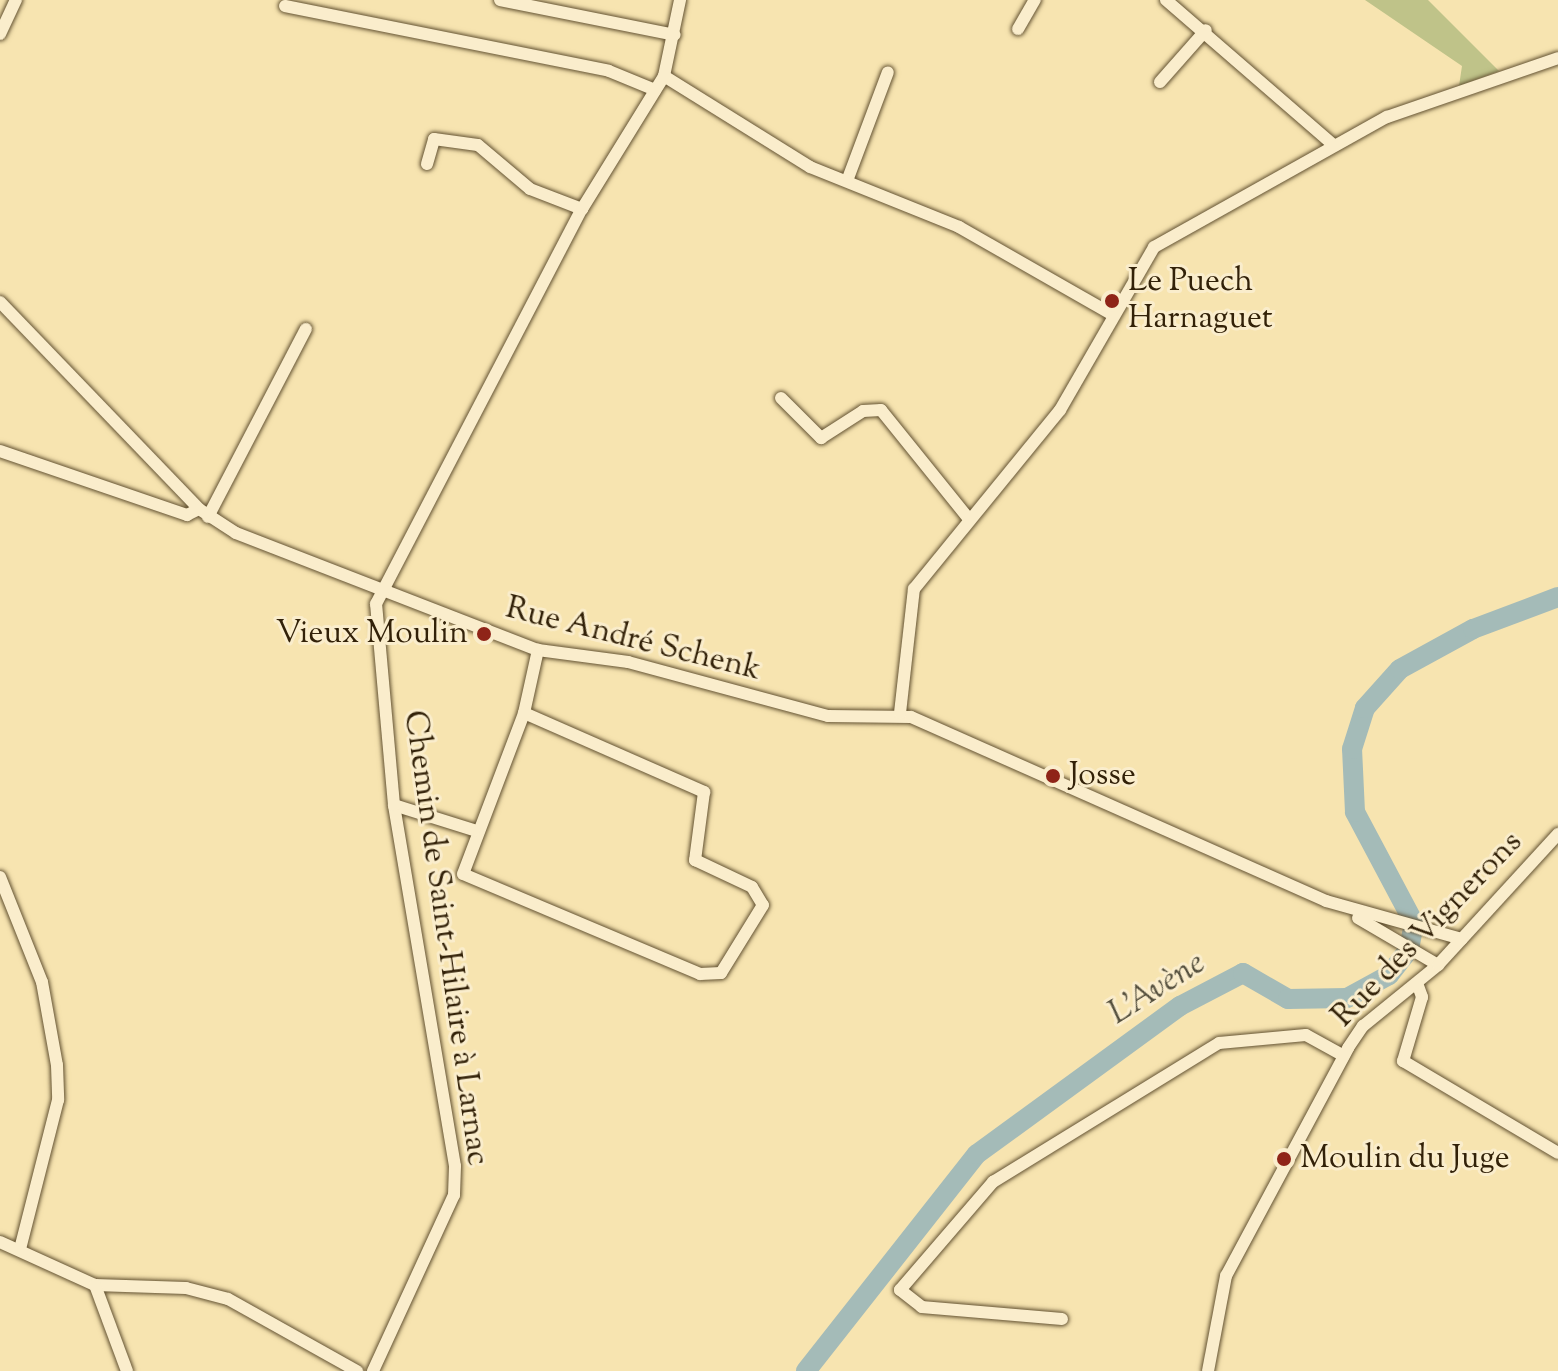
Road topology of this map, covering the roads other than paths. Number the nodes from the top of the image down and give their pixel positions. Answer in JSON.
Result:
{"nodes":[{"id":1,"x":16,"y":0,"type":"edge"},
{"id":2,"x":500,"y":0,"type":"edge"},
{"id":3,"x":680,"y":0,"type":"edge"},
{"id":4,"x":1035,"y":0,"type":"edge"},
{"id":5,"x":1166,"y":0,"type":"edge"},
{"id":6,"x":285,"y":6,"type":"dead end"},
{"id":7,"x":1018,"y":29,"type":"dead end"},
{"id":8,"x":1206,"y":30,"type":"junction"},
{"id":9,"x":0,"y":34,"type":"edge"},
{"id":10,"x":675,"y":35,"type":"junction"},
{"id":11,"x":1558,"y":58,"type":"edge"},
{"id":12,"x":888,"y":72,"type":"dead end"},
{"id":13,"x":664,"y":76,"type":"junction"},
{"id":14,"x":1160,"y":82,"type":"dead end"},
{"id":15,"x":655,"y":90,"type":"junction"},
{"id":16,"x":1332,"y":144,"type":"junction"},
{"id":17,"x":427,"y":164,"type":"dead end"},
{"id":18,"x":847,"y":181,"type":"junction"},
{"id":19,"x":582,"y":209,"type":"junction"},
{"id":20,"x":0,"y":302,"type":"edge"},
{"id":21,"x":1113,"y":315,"type":"junction"},
{"id":22,"x":306,"y":329,"type":"dead end"},
{"id":23,"x":781,"y":398,"type":"dead end"},
{"id":24,"x":0,"y":451,"type":"edge"},
{"id":25,"x":204,"y":513,"type":"junction"},
{"id":26,"x":969,"y":519,"type":"junction"},
{"id":27,"x":381,"y":588,"type":"junction"},
{"id":28,"x":538,"y":650,"type":"junction"},
{"id":29,"x":524,"y":713,"type":"junction"},
{"id":30,"x":900,"y":713,"type":"junction"},
{"id":31,"x":394,"y":805,"type":"junction"},
{"id":32,"x":474,"y":830,"type":"junction"},
{"id":33,"x":1558,"y":834,"type":"edge"},
{"id":34,"x":0,"y":877,"type":"edge"},
{"id":35,"x":1393,"y":931,"type":"junction"},
{"id":36,"x":1462,"y":939,"type":"junction"},
{"id":37,"x":1438,"y":965,"type":"junction"},
{"id":38,"x":1417,"y":983,"type":"junction"},
{"id":39,"x":1344,"y":1056,"type":"junction"},
{"id":40,"x":1558,"y":1153,"type":"edge"},
{"id":41,"x":0,"y":1242,"type":"edge"},
{"id":42,"x":20,"y":1249,"type":"junction"},
{"id":43,"x":95,"y":1285,"type":"junction"},
{"id":44,"x":1062,"y":1319,"type":"dead end"},
{"id":45,"x":127,"y":1371,"type":"edge"},
{"id":46,"x":357,"y":1371,"type":"edge"},
{"id":47,"x":373,"y":1371,"type":"edge"},
{"id":48,"x":1208,"y":1371,"type":"edge"}],
"edges":[{"from":1,"to":9,"type":"street"},
{"from":2,"to":10,"type":"street"},
{"from":3,"to":10,"type":"street","name":"Chemin de Saint-Hilaire à Larnac"},
{"from":4,"to":7,"type":"street"},
{"from":5,"to":8,"type":"street"},
{"from":6,"to":15,"type":"street"},
{"from":8,"to":14,"type":"street"},
{"from":8,"to":16,"type":"street"},
{"from":10,"to":13,"type":"street","name":"Chemin de Saint-Hilaire à Larnac"},
{"from":11,"to":16,"type":"street"},
{"from":12,"to":18,"type":"street"},
{"from":13,"to":15,"type":"street","name":"Chemin de Saint-Hilaire à Larnac"},
{"from":13,"to":18,"type":"street"},
{"from":15,"to":19,"type":"street","name":"Chemin de Saint-Hilaire à Larnac"},
{"from":16,"to":21,"type":"street"},
{"from":17,"to":19,"type":"street"},
{"from":18,"to":21,"type":"street"},
{"from":19,"to":27,"type":"street","name":"Chemin de Saint-Hilaire à Larnac"},
{"from":20,"to":25,"type":"street","name":"Rue André Schenk"},
{"from":21,"to":26,"type":"street"},
{"from":22,"to":25,"type":"street"},
{"from":23,"to":26,"type":"street"},
{"from":24,"to":25,"type":"street"},
{"from":25,"to":27,"type":"street","name":"Rue André Schenk"},
{"from":26,"to":30,"type":"street"},
{"from":27,"to":28,"type":"street","name":"Rue André Schenk"},
{"from":27,"to":31,"type":"street","name":"Chemin de Saint-Hilaire à Larnac"},
{"from":28,"to":29,"type":"street"},
{"from":28,"to":30,"type":"street","name":"Rue André Schenk"},
{"from":29,"to":32,"type":"street"},
{"from":29,"to":32,"type":"street"},
{"from":30,"to":35,"type":"street","name":"Rue André Schenk"},
{"from":31,"to":32,"type":"street"},
{"from":31,"to":47,"type":"street","name":"Chemin de Saint-Hilaire à Larnac"},
{"from":33,"to":36,"type":"street","name":"Rue des Vignerons"},
{"from":34,"to":42,"type":"street"},
{"from":35,"to":36,"type":"street","name":"Rue André Schenk"},
{"from":35,"to":37,"type":"street","name":"Rue André Schenk"},
{"from":36,"to":37,"type":"street","name":"Rue des Vignerons"},
{"from":37,"to":38,"type":"street","name":"Rue des Vignerons"},
{"from":38,"to":39,"type":"street","name":"Rue des Vignerons"},
{"from":38,"to":40,"type":"street"},
{"from":39,"to":44,"type":"street"},
{"from":39,"to":48,"type":"street","name":"Rue des Vignerons"},
{"from":41,"to":42,"type":"street"},
{"from":42,"to":43,"type":"street"},
{"from":43,"to":45,"type":"street"},
{"from":43,"to":46,"type":"street"}]}
